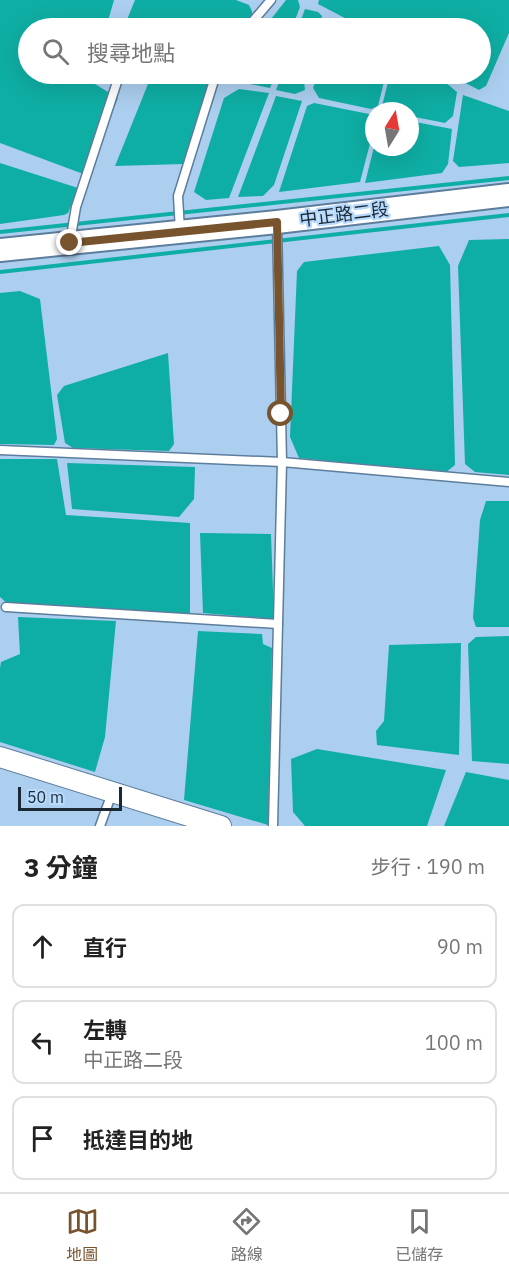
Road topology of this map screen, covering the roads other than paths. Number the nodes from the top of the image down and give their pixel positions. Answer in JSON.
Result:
{"nodes":[{"id":1,"x":271,"y":0,"type":"edge"},
{"id":2,"x":256,"y":18,"type":"edge"},
{"id":3,"x":116,"y":84,"type":"edge"},
{"id":4,"x":213,"y":84,"type":"edge"},
{"id":5,"x":509,"y":195,"type":"edge"},
{"id":6,"x":277,"y":222,"type":"junction"},
{"id":7,"x":180,"y":231,"type":"junction"},
{"id":8,"x":70,"y":243,"type":"junction"},
{"id":9,"x":0,"y":250,"type":"edge"},
{"id":10,"x":0,"y":450,"type":"edge"},
{"id":11,"x":282,"y":462,"type":"junction"},
{"id":12,"x":509,"y":482,"type":"edge"},
{"id":13,"x":6,"y":607,"type":"dead end"},
{"id":14,"x":278,"y":624,"type":"junction"},
{"id":15,"x":0,"y":757,"type":"edge"},
{"id":16,"x":112,"y":792,"type":"junction"},
{"id":17,"x":100,"y":826,"type":"edge"},
{"id":18,"x":221,"y":826,"type":"edge"},
{"id":19,"x":273,"y":826,"type":"edge"}],
"edges":[{"from":1,"to":2,"type":"lane"},
{"from":3,"to":8,"type":"lane"},
{"from":4,"to":7,"type":"lane"},
{"from":5,"to":6,"type":"main road","name":"中正路二段"},
{"from":6,"to":7,"type":"main road","name":"中正路二段"},
{"from":6,"to":11,"type":"lane"},
{"from":7,"to":8,"type":"main road","name":"中正路二段"},
{"from":8,"to":9,"type":"main road","name":"中正路二段"},
{"from":10,"to":11,"type":"lane"},
{"from":11,"to":12,"type":"lane"},
{"from":11,"to":14,"type":"lane"},
{"from":13,"to":14,"type":"lane"},
{"from":14,"to":19,"type":"lane"},
{"from":15,"to":16,"type":"street"},
{"from":16,"to":17,"type":"lane"},
{"from":16,"to":18,"type":"street"}]}
